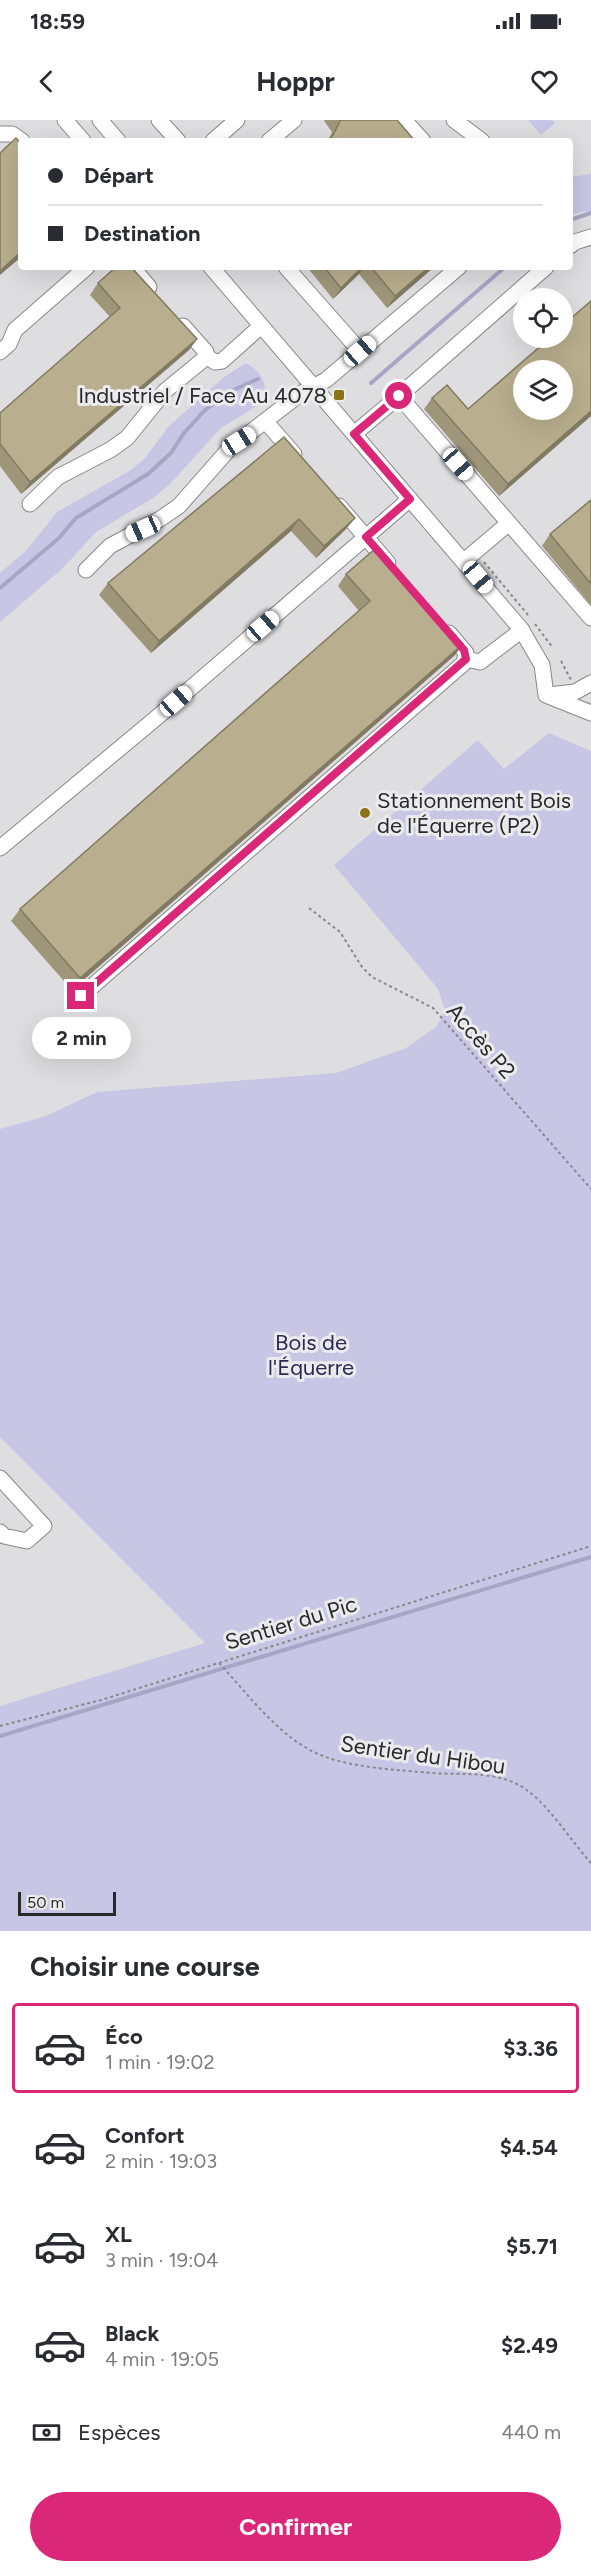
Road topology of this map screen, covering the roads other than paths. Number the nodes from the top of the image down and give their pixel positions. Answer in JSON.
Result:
{"nodes":[{"id":1,"x":65,"y":120,"type":"edge"},
{"id":2,"x":100,"y":120,"type":"edge"},
{"id":3,"x":159,"y":120,"type":"edge"},
{"id":4,"x":237,"y":120,"type":"edge"},
{"id":5,"x":294,"y":120,"type":"edge"},
{"id":6,"x":404,"y":120,"type":"edge"},
{"id":7,"x":454,"y":120,"type":"edge"},
{"id":8,"x":0,"y":134,"type":"edge"},
{"id":9,"x":18,"y":138,"type":"edge"},
{"id":10,"x":80,"y":138,"type":"edge"},
{"id":11,"x":115,"y":138,"type":"edge"},
{"id":12,"x":175,"y":138,"type":"edge"},
{"id":13,"x":216,"y":138,"type":"edge"},
{"id":14,"x":273,"y":138,"type":"edge"},
{"id":15,"x":420,"y":138,"type":"edge"},
{"id":16,"x":478,"y":138,"type":"edge"},
{"id":17,"x":591,"y":237,"type":"edge"},
{"id":18,"x":573,"y":244,"type":"edge"},
{"id":19,"x":84,"y":270,"type":"edge"},
{"id":20,"x":135,"y":270,"type":"edge"},
{"id":21,"x":212,"y":270,"type":"edge"},
{"id":22,"x":289,"y":270,"type":"edge"},
{"id":23,"x":455,"y":270,"type":"edge"},
{"id":24,"x":543,"y":270,"type":"edge"},
{"id":25,"x":161,"y":301,"type":"edge"},
{"id":26,"x":176,"y":318,"type":"edge"},
{"id":27,"x":261,"y":326,"type":"junction"},
{"id":28,"x":360,"y":351,"type":"junction"},
{"id":29,"x":0,"y":352,"type":"edge"},
{"id":30,"x":206,"y":356,"type":"junction"},
{"id":31,"x":313,"y":387,"type":"junction"},
{"id":32,"x":399,"y":396,"type":"junction"},
{"id":33,"x":266,"y":422,"type":"junction"},
{"id":34,"x":354,"y":434,"type":"junction"},
{"id":35,"x":304,"y":466,"type":"edge"},
{"id":36,"x":327,"y":493,"type":"edge"},
{"id":37,"x":410,"y":499,"type":"junction"},
{"id":38,"x":30,"y":504,"type":"dead end"},
{"id":39,"x":509,"y":523,"type":"junction"},
{"id":40,"x":366,"y":537,"type":"junction"},
{"id":41,"x":464,"y":561,"type":"junction"},
{"id":42,"x":86,"y":570,"type":"dead end"},
{"id":43,"x":396,"y":572,"type":"edge"},
{"id":44,"x":591,"y":618,"type":"edge"},
{"id":45,"x":441,"y":624,"type":"edge"},
{"id":46,"x":522,"y":630,"type":"junction"},
{"id":47,"x":466,"y":659,"type":"junction"},
{"id":48,"x":591,"y":683,"type":"edge"},
{"id":49,"x":546,"y":695,"type":"junction"},
{"id":50,"x":591,"y":699,"type":"edge"},
{"id":51,"x":591,"y":713,"type":"edge"},
{"id":52,"x":0,"y":848,"type":"edge"},
{"id":53,"x":81,"y":996,"type":"dead end"},
{"id":54,"x":0,"y":1478,"type":"edge"},
{"id":55,"x":0,"y":1532,"type":"edge"}],
"edges":[{"from":1,"to":10,"type":"street"},
{"from":2,"to":11,"type":"street"},
{"from":3,"to":12,"type":"street"},
{"from":4,"to":13,"type":"street"},
{"from":5,"to":14,"type":"street"},
{"from":6,"to":15,"type":"street"},
{"from":7,"to":16,"type":"street"},
{"from":8,"to":9,"type":"street"},
{"from":17,"to":18,"type":"street"},
{"from":19,"to":29,"type":"street"},
{"from":20,"to":25,"type":"street"},
{"from":21,"to":27,"type":"street"},
{"from":22,"to":28,"type":"street"},
{"from":23,"to":28,"type":"street"},
{"from":24,"to":32,"type":"street"},
{"from":26,"to":30,"type":"street"},
{"from":27,"to":30,"type":"street"},
{"from":27,"to":31,"type":"street"},
{"from":28,"to":31,"type":"street"},
{"from":30,"to":38,"type":"street"},
{"from":31,"to":33,"type":"street"},
{"from":31,"to":34,"type":"street"},
{"from":32,"to":34,"type":"street"},
{"from":32,"to":39,"type":"street"},
{"from":33,"to":35,"type":"street"},
{"from":33,"to":42,"type":"street"},
{"from":34,"to":37,"type":"street"},
{"from":36,"to":40,"type":"street"},
{"from":37,"to":40,"type":"street"},
{"from":37,"to":41,"type":"street"},
{"from":39,"to":41,"type":"street"},
{"from":39,"to":44,"type":"street"},
{"from":40,"to":43,"type":"street"},
{"from":40,"to":52,"type":"street"},
{"from":41,"to":46,"type":"street"},
{"from":45,"to":47,"type":"street"},
{"from":46,"to":47,"type":"street"},
{"from":46,"to":49,"type":"street"},
{"from":47,"to":53,"type":"street"},
{"from":48,"to":49,"type":"street"},
{"from":49,"to":50,"type":"street"},
{"from":49,"to":51,"type":"street"},
{"from":54,"to":55,"type":"street"}]}
